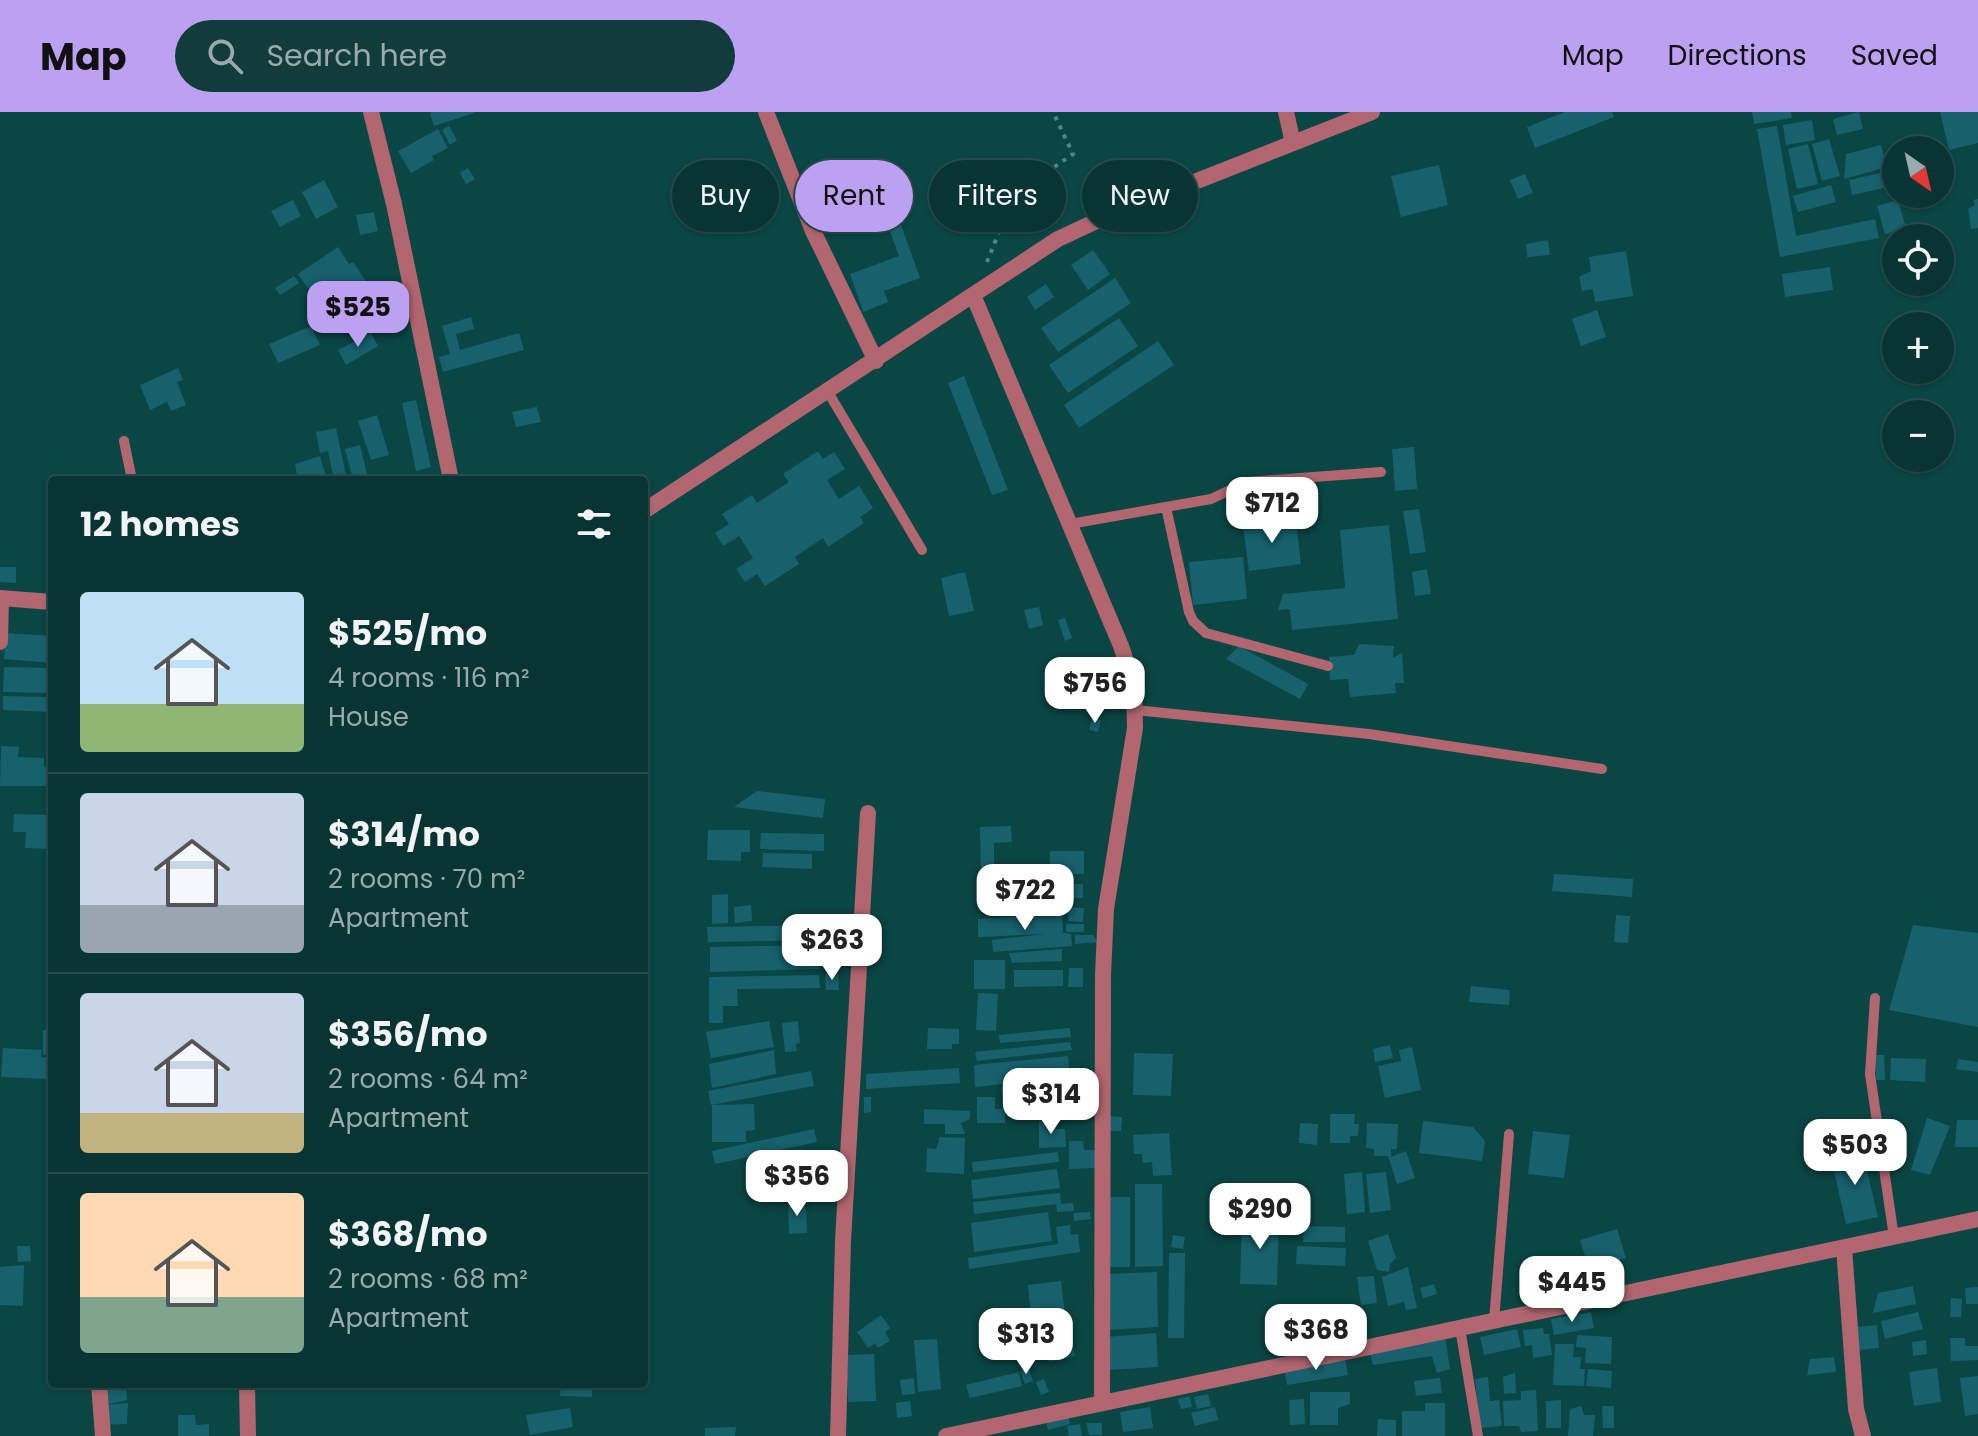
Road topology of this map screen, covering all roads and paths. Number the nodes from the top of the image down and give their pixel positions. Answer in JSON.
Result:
{"nodes":[{"id":1,"x":371,"y":112,"type":"edge"},
{"id":2,"x":766,"y":112,"type":"edge"},
{"id":3,"x":1053,"y":112,"type":"edge"},
{"id":4,"x":1286,"y":112,"type":"edge"},
{"id":5,"x":1372,"y":112,"type":"edge"},
{"id":6,"x":1293,"y":143,"type":"junction"},
{"id":7,"x":973,"y":295,"type":"junction"},
{"id":8,"x":876,"y":361,"type":"junction"},
{"id":9,"x":828,"y":392,"type":"junction"},
{"id":10,"x":124,"y":441,"type":"dead end"},
{"id":11,"x":1381,"y":472,"type":"dead end"},
{"id":12,"x":131,"y":476,"type":"edge"},
{"id":13,"x":450,"y":476,"type":"edge"},
{"id":14,"x":1166,"y":507,"type":"junction"},
{"id":15,"x":648,"y":508,"type":"edge"},
{"id":16,"x":1070,"y":524,"type":"junction"},
{"id":17,"x":922,"y":550,"type":"dead end"},
{"id":18,"x":0,"y":598,"type":"edge"},
{"id":19,"x":48,"y":602,"type":"edge"},
{"id":20,"x":0,"y":642,"type":"edge"},
{"id":21,"x":1328,"y":666,"type":"dead end"},
{"id":22,"x":1135,"y":710,"type":"junction"},
{"id":23,"x":1602,"y":769,"type":"dead end"},
{"id":24,"x":868,"y":813,"type":"dead end"},
{"id":25,"x":1875,"y":998,"type":"dead end"},
{"id":26,"x":1509,"y":1134,"type":"dead end"},
{"id":27,"x":1978,"y":1219,"type":"edge"},
{"id":28,"x":1894,"y":1237,"type":"junction"},
{"id":29,"x":1844,"y":1248,"type":"junction"},
{"id":30,"x":1494,"y":1321,"type":"junction"},
{"id":31,"x":1460,"y":1328,"type":"junction"},
{"id":32,"x":99,"y":1388,"type":"edge"},
{"id":33,"x":247,"y":1388,"type":"edge"},
{"id":34,"x":1102,"y":1402,"type":"junction"},
{"id":35,"x":103,"y":1436,"type":"edge"},
{"id":36,"x":248,"y":1436,"type":"edge"},
{"id":37,"x":838,"y":1436,"type":"edge"},
{"id":38,"x":946,"y":1436,"type":"edge"},
{"id":39,"x":1478,"y":1436,"type":"edge"},
{"id":40,"x":1863,"y":1436,"type":"edge"}],
"edges":[{"from":1,"to":13,"type":"street"},
{"from":2,"to":8,"type":"street"},
{"from":3,"to":7,"type":"path"},
{"from":4,"to":6,"type":"street"},
{"from":5,"to":6,"type":"street"},
{"from":6,"to":7,"type":"street"},
{"from":7,"to":8,"type":"street"},
{"from":7,"to":16,"type":"street"},
{"from":8,"to":9,"type":"street"},
{"from":9,"to":15,"type":"street"},
{"from":9,"to":17,"type":"lane"},
{"from":10,"to":12,"type":"lane"},
{"from":11,"to":14,"type":"lane"},
{"from":14,"to":16,"type":"lane"},
{"from":14,"to":21,"type":"lane"},
{"from":16,"to":22,"type":"street"},
{"from":18,"to":19,"type":"street"},
{"from":18,"to":20,"type":"street"},
{"from":22,"to":23,"type":"lane"},
{"from":22,"to":34,"type":"street"},
{"from":24,"to":37,"type":"street"},
{"from":25,"to":28,"type":"lane"},
{"from":26,"to":30,"type":"lane"},
{"from":27,"to":28,"type":"street"},
{"from":28,"to":29,"type":"street"},
{"from":29,"to":30,"type":"street"},
{"from":29,"to":40,"type":"street"},
{"from":30,"to":31,"type":"street"},
{"from":31,"to":34,"type":"street"},
{"from":31,"to":39,"type":"lane"},
{"from":32,"to":35,"type":"street"},
{"from":33,"to":36,"type":"street"},
{"from":34,"to":38,"type":"street"}]}
